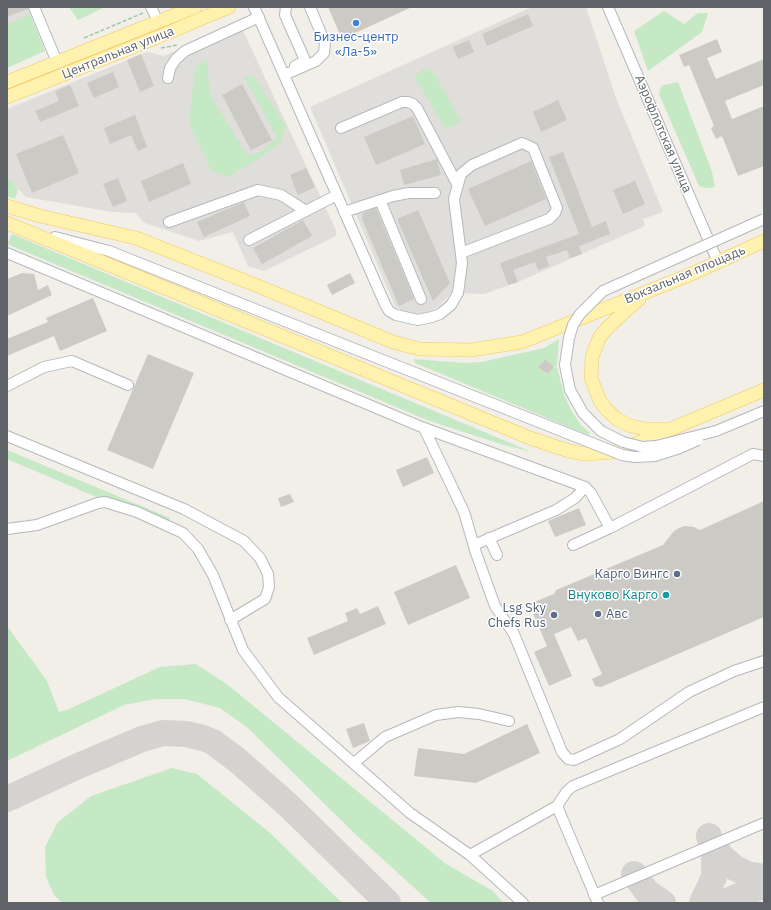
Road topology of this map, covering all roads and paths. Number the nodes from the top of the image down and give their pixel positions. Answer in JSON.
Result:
{"nodes":[{"id":1,"x":34,"y":7,"type":"edge"},
{"id":2,"x":194,"y":7,"type":"edge"},
{"id":3,"x":229,"y":7,"type":"edge"},
{"id":4,"x":254,"y":7,"type":"edge"},
{"id":5,"x":286,"y":7,"type":"edge"},
{"id":6,"x":310,"y":7,"type":"edge"},
{"id":7,"x":608,"y":7,"type":"edge"},
{"id":8,"x":152,"y":8,"type":"edge"},
{"id":9,"x":259,"y":17,"type":"junction"},
{"id":10,"x":158,"y":22,"type":"junction"},
{"id":11,"x":82,"y":39,"type":"dead end"},
{"id":12,"x":57,"y":62,"type":"junction"},
{"id":13,"x":283,"y":73,"type":"junction"},
{"id":14,"x":168,"y":78,"type":"dead end"},
{"id":15,"x":7,"y":82,"type":"edge"},
{"id":16,"x":7,"y":97,"type":"edge"},
{"id":17,"x":341,"y":128,"type":"dead end"},
{"id":18,"x":457,"y":184,"type":"junction"},
{"id":19,"x":435,"y":193,"type":"dead end"},
{"id":20,"x":337,"y":195,"type":"junction"},
{"id":21,"x":380,"y":200,"type":"junction"},
{"id":22,"x":7,"y":206,"type":"edge"},
{"id":23,"x":306,"y":211,"type":"junction"},
{"id":24,"x":344,"y":212,"type":"junction"},
{"id":25,"x":764,"y":219,"type":"edge"},
{"id":26,"x":169,"y":222,"type":"dead end"},
{"id":27,"x":7,"y":223,"type":"edge"},
{"id":28,"x":27,"y":231,"type":"junction"},
{"id":29,"x":249,"y":240,"type":"dead end"},
{"id":30,"x":764,"y":241,"type":"edge"},
{"id":31,"x":7,"y":253,"type":"edge"},
{"id":32,"x":461,"y":253,"type":"junction"},
{"id":33,"x":718,"y":262,"type":"junction"},
{"id":34,"x":646,"y":293,"type":"junction"},
{"id":35,"x":421,"y":299,"type":"dead end"},
{"id":36,"x":128,"y":385,"type":"dead end"},
{"id":37,"x":7,"y":386,"type":"edge"},
{"id":38,"x":764,"y":390,"type":"edge"},
{"id":39,"x":764,"y":411,"type":"edge"},
{"id":40,"x":695,"y":420,"type":"junction"},
{"id":41,"x":424,"y":428,"type":"junction"},
{"id":42,"x":716,"y":431,"type":"junction"},
{"id":43,"x":7,"y":436,"type":"edge"},
{"id":44,"x":764,"y":456,"type":"edge"},
{"id":45,"x":584,"y":487,"type":"junction"},
{"id":46,"x":610,"y":528,"type":"junction"},
{"id":47,"x":7,"y":529,"type":"edge"},
{"id":48,"x":489,"y":538,"type":"junction"},
{"id":49,"x":573,"y":545,"type":"dead end"},
{"id":50,"x":474,"y":546,"type":"junction"},
{"id":51,"x":497,"y":555,"type":"dead end"},
{"id":52,"x":230,"y":620,"type":"junction"},
{"id":53,"x":764,"y":661,"type":"edge"},
{"id":54,"x":764,"y":706,"type":"edge"},
{"id":55,"x":509,"y":721,"type":"dead end"},
{"id":56,"x":354,"y":763,"type":"junction"},
{"id":57,"x":557,"y":806,"type":"junction"},
{"id":58,"x":764,"y":823,"type":"edge"},
{"id":59,"x":470,"y":855,"type":"junction"},
{"id":60,"x":596,"y":899,"type":"edge"},
{"id":61,"x":523,"y":903,"type":"edge"}],
"edges":[{"from":1,"to":12,"type":"street"},
{"from":2,"to":10,"type":"main road","name":"Центральная улица"},
{"from":3,"to":16,"type":"main road","name":"Центральная улица"},
{"from":4,"to":9,"type":"street"},
{"from":5,"to":13,"type":"street"},
{"from":6,"to":13,"type":"street"},
{"from":7,"to":33,"type":"street","name":"Аэрофлотская улица"},
{"from":8,"to":10,"type":"street"},
{"from":8,"to":11,"type":"path"},
{"from":9,"to":13,"type":"street"},
{"from":9,"to":14,"type":"street"},
{"from":10,"to":12,"type":"main road","name":"Центральная улица"},
{"from":12,"to":15,"type":"main road","name":"Центральная улица"},
{"from":13,"to":20,"type":"street"},
{"from":17,"to":18,"type":"street"},
{"from":18,"to":32,"type":"street"},
{"from":18,"to":32,"type":"street"},
{"from":19,"to":21,"type":"street"},
{"from":20,"to":23,"type":"street"},
{"from":20,"to":24,"type":"street"},
{"from":21,"to":24,"type":"street"},
{"from":21,"to":35,"type":"street"},
{"from":22,"to":34,"type":"main road","name":"Вокзальная площадь"},
{"from":23,"to":26,"type":"street"},
{"from":23,"to":29,"type":"street"},
{"from":24,"to":32,"type":"street"},
{"from":25,"to":42,"type":"street","bridge":true},
{"from":27,"to":28,"type":"main road"},
{"from":28,"to":40,"type":"main road"},
{"from":28,"to":42,"type":"street","bridge":true},
{"from":30,"to":33,"type":"main road","name":"Вокзальная площадь"},
{"from":31,"to":41,"type":"street"},
{"from":33,"to":34,"type":"main road","name":"Вокзальная площадь"},
{"from":34,"to":40,"type":"main road"},
{"from":36,"to":37,"type":"street"},
{"from":38,"to":40,"type":"main road"},
{"from":39,"to":42,"type":"street"},
{"from":41,"to":45,"type":"street"},
{"from":41,"to":50,"type":"street"},
{"from":43,"to":52,"type":"street"},
{"from":44,"to":46,"type":"street"},
{"from":45,"to":46,"type":"street"},
{"from":45,"to":48,"type":"street"},
{"from":46,"to":49,"type":"street"},
{"from":47,"to":52,"type":"street"},
{"from":48,"to":50,"type":"street"},
{"from":48,"to":51,"type":"street"},
{"from":50,"to":53,"type":"street"},
{"from":52,"to":56,"type":"street"},
{"from":54,"to":57,"type":"street"},
{"from":55,"to":56,"type":"street"},
{"from":56,"to":59,"type":"street"},
{"from":57,"to":59,"type":"street"},
{"from":57,"to":60,"type":"street"},
{"from":58,"to":60,"type":"street"},
{"from":59,"to":61,"type":"street"}]}
